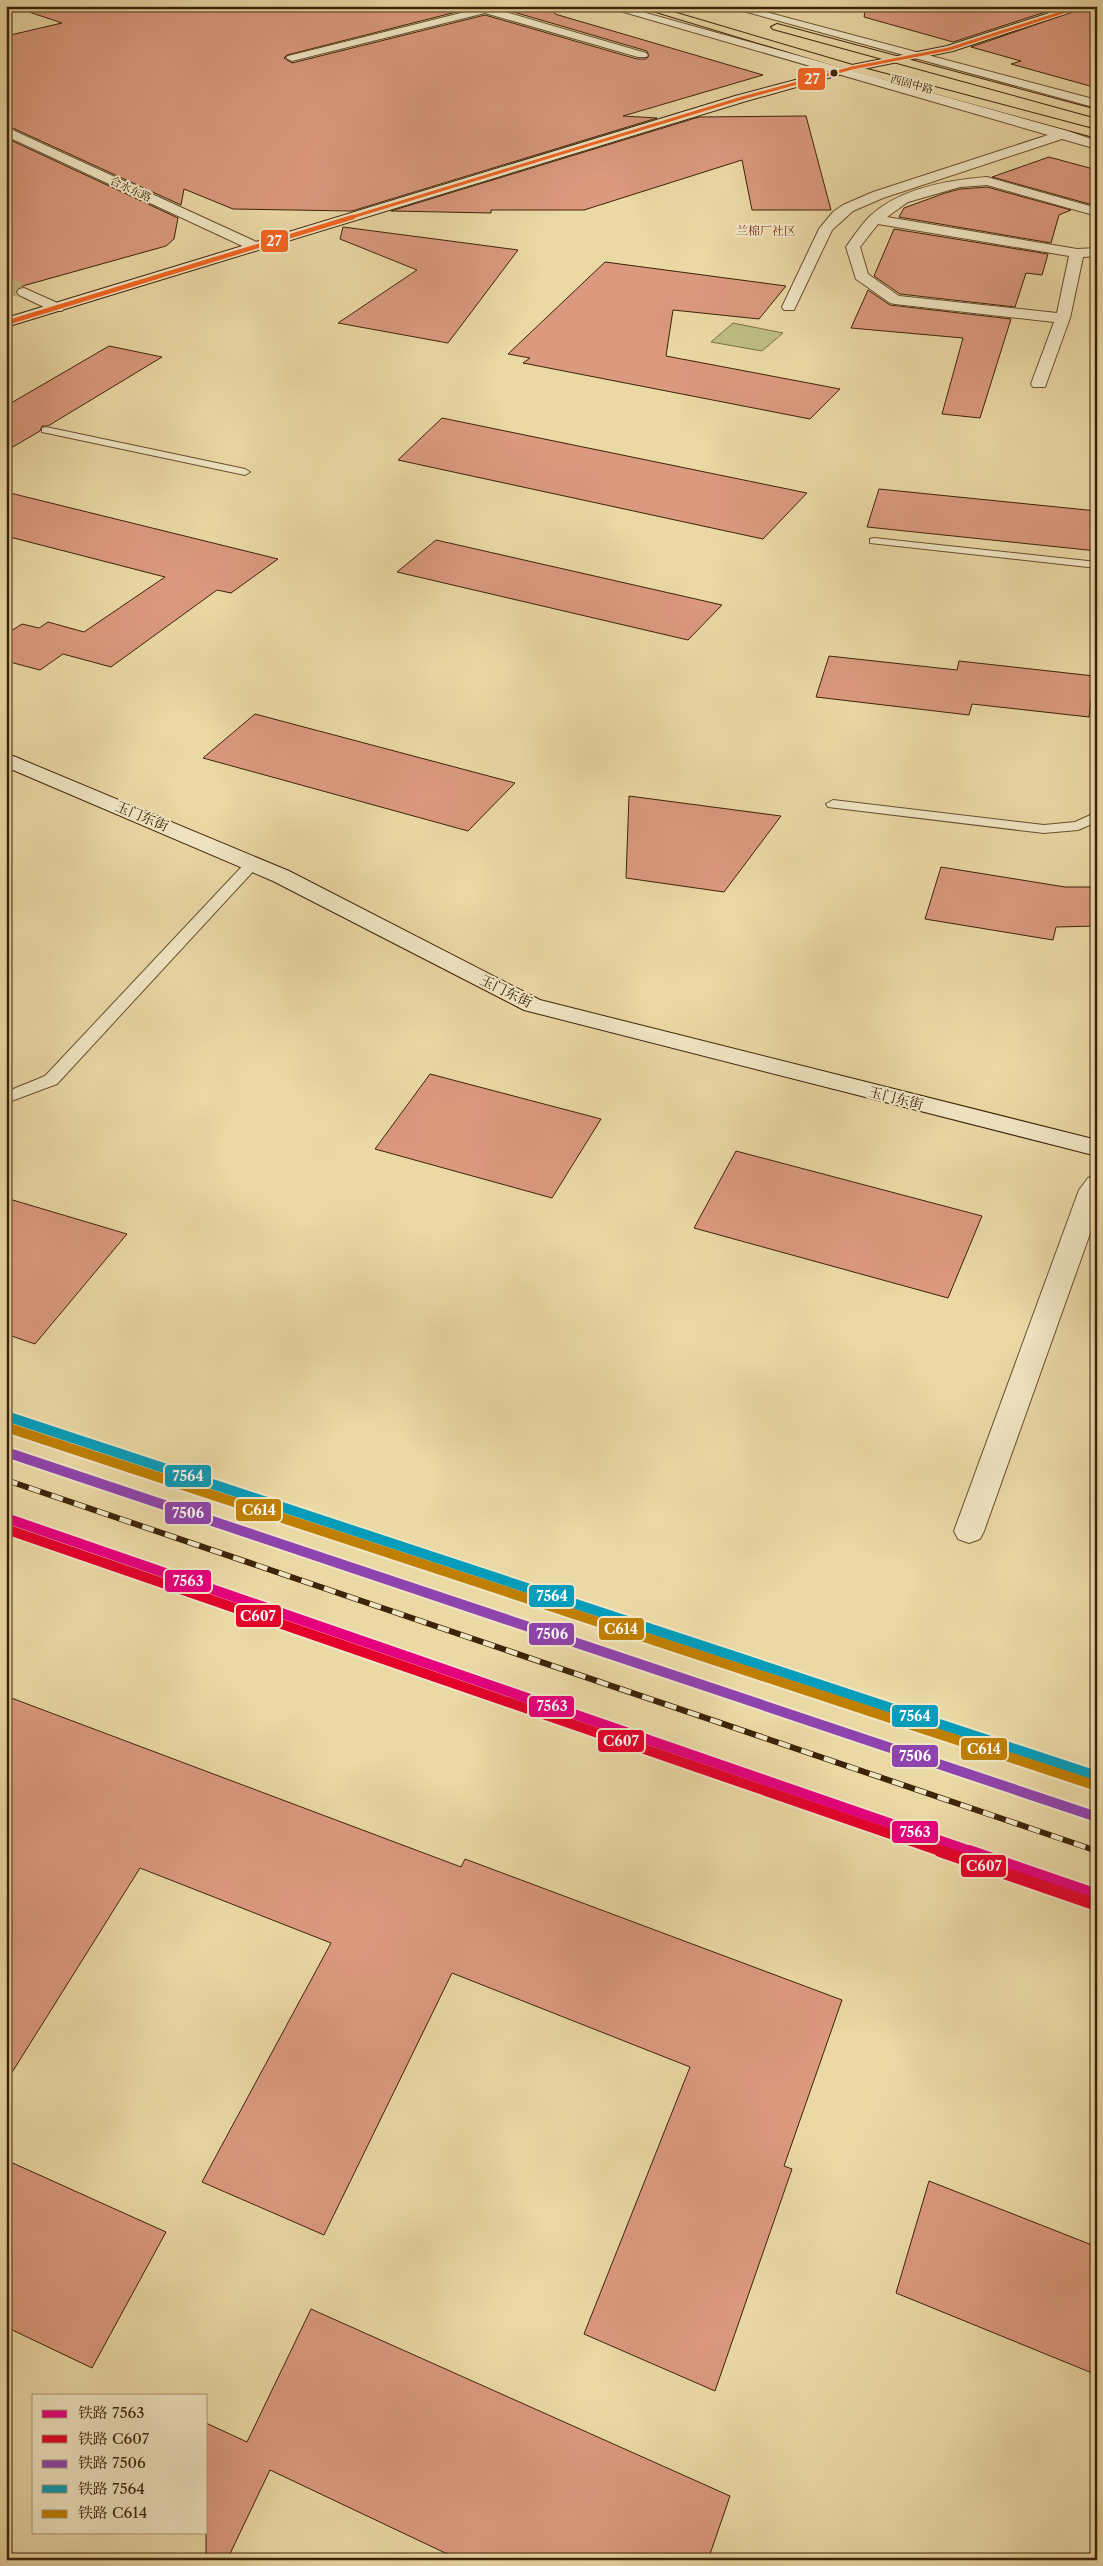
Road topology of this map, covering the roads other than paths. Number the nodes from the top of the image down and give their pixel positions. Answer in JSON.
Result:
{"nodes":[{"id":1,"x":608,"y":6,"type":"edge"},
{"id":2,"x":640,"y":6,"type":"edge"},
{"id":3,"x":1083,"y":6,"type":"edge"},
{"id":4,"x":478,"y":7,"type":"edge"},
{"id":5,"x":726,"y":9,"type":"edge"},
{"id":6,"x":642,"y":55,"type":"dead end"},
{"id":7,"x":919,"y":55,"type":"junction"},
{"id":8,"x":292,"y":58,"type":"dead end"},
{"id":9,"x":898,"y":60,"type":"junction"},
{"id":10,"x":852,"y":68,"type":"junction"},
{"id":11,"x":836,"y":72,"type":"junction"},
{"id":12,"x":1097,"y":104,"type":"edge"},
{"id":13,"x":1097,"y":114,"type":"edge"},
{"id":14,"x":1079,"y":129,"type":"junction"},
{"id":15,"x":6,"y":131,"type":"edge"},
{"id":16,"x":1097,"y":134,"type":"edge"},
{"id":17,"x":1061,"y":135,"type":"junction"},
{"id":18,"x":1097,"y":145,"type":"edge"},
{"id":19,"x":1097,"y":212,"type":"edge"},
{"id":20,"x":875,"y":219,"type":"junction"},
{"id":21,"x":256,"y":246,"type":"junction"},
{"id":22,"x":1097,"y":252,"type":"edge"},
{"id":23,"x":1077,"y":253,"type":"junction"},
{"id":24,"x":24,"y":292,"type":"tunnel mouth"},
{"id":25,"x":789,"y":307,"type":"dead end"},
{"id":26,"x":57,"y":308,"type":"junction"},
{"id":27,"x":1063,"y":318,"type":"junction"},
{"id":28,"x":6,"y":323,"type":"edge"},
{"id":29,"x":1039,"y":384,"type":"dead end"},
{"id":30,"x":46,"y":430,"type":"dead end"},
{"id":31,"x":245,"y":472,"type":"dead end"},
{"id":32,"x":874,"y":541,"type":"dead end"},
{"id":33,"x":1097,"y":565,"type":"edge"},
{"id":34,"x":6,"y":760,"type":"edge"},
{"id":35,"x":833,"y":804,"type":"dead end"},
{"id":36,"x":1097,"y":816,"type":"edge"},
{"id":37,"x":254,"y":863,"type":"junction"},
{"id":38,"x":6,"y":1098,"type":"edge"},
{"id":39,"x":1097,"y":1148,"type":"edge"},
{"id":40,"x":1097,"y":1184,"type":"edge"},
{"id":41,"x":969,"y":1531,"type":"dead end"}],
"edges":[{"from":1,"to":11,"type":"street"},
{"from":2,"to":10,"type":"main road","name":"西固中路"},
{"from":3,"to":7,"type":"street"},
{"from":4,"to":6,"type":"street"},
{"from":4,"to":8,"type":"street"},
{"from":5,"to":7,"type":"street"},
{"from":5,"to":9,"type":"main road","name":"西固中路"},
{"from":7,"to":9,"type":"street"},
{"from":7,"to":12,"type":"street"},
{"from":9,"to":10,"type":"street"},
{"from":9,"to":13,"type":"main road","name":"西固中路"},
{"from":10,"to":11,"type":"street"},
{"from":10,"to":14,"type":"main road","name":"西固中路"},
{"from":11,"to":17,"type":"street"},
{"from":11,"to":21,"type":"street"},
{"from":14,"to":16,"type":"main road","name":"西固中路"},
{"from":14,"to":17,"type":"street"},
{"from":15,"to":21,"type":"street","name":"合水东路"},
{"from":17,"to":18,"type":"street"},
{"from":17,"to":25,"type":"street"},
{"from":19,"to":20,"type":"street"},
{"from":20,"to":23,"type":"street"},
{"from":20,"to":27,"type":"street"},
{"from":21,"to":26,"type":"street"},
{"from":22,"to":23,"type":"street"},
{"from":23,"to":27,"type":"street"},
{"from":24,"to":26,"type":"street"},
{"from":26,"to":28,"type":"street"},
{"from":27,"to":29,"type":"street"},
{"from":30,"to":31,"type":"lane"},
{"from":32,"to":33,"type":"lane"},
{"from":34,"to":37,"type":"street","name":"玉门东街"},
{"from":35,"to":36,"type":"lane"},
{"from":37,"to":38,"type":"lane"},
{"from":37,"to":39,"type":"street","name":"玉门东街"},
{"from":40,"to":41,"type":"street"}]}
